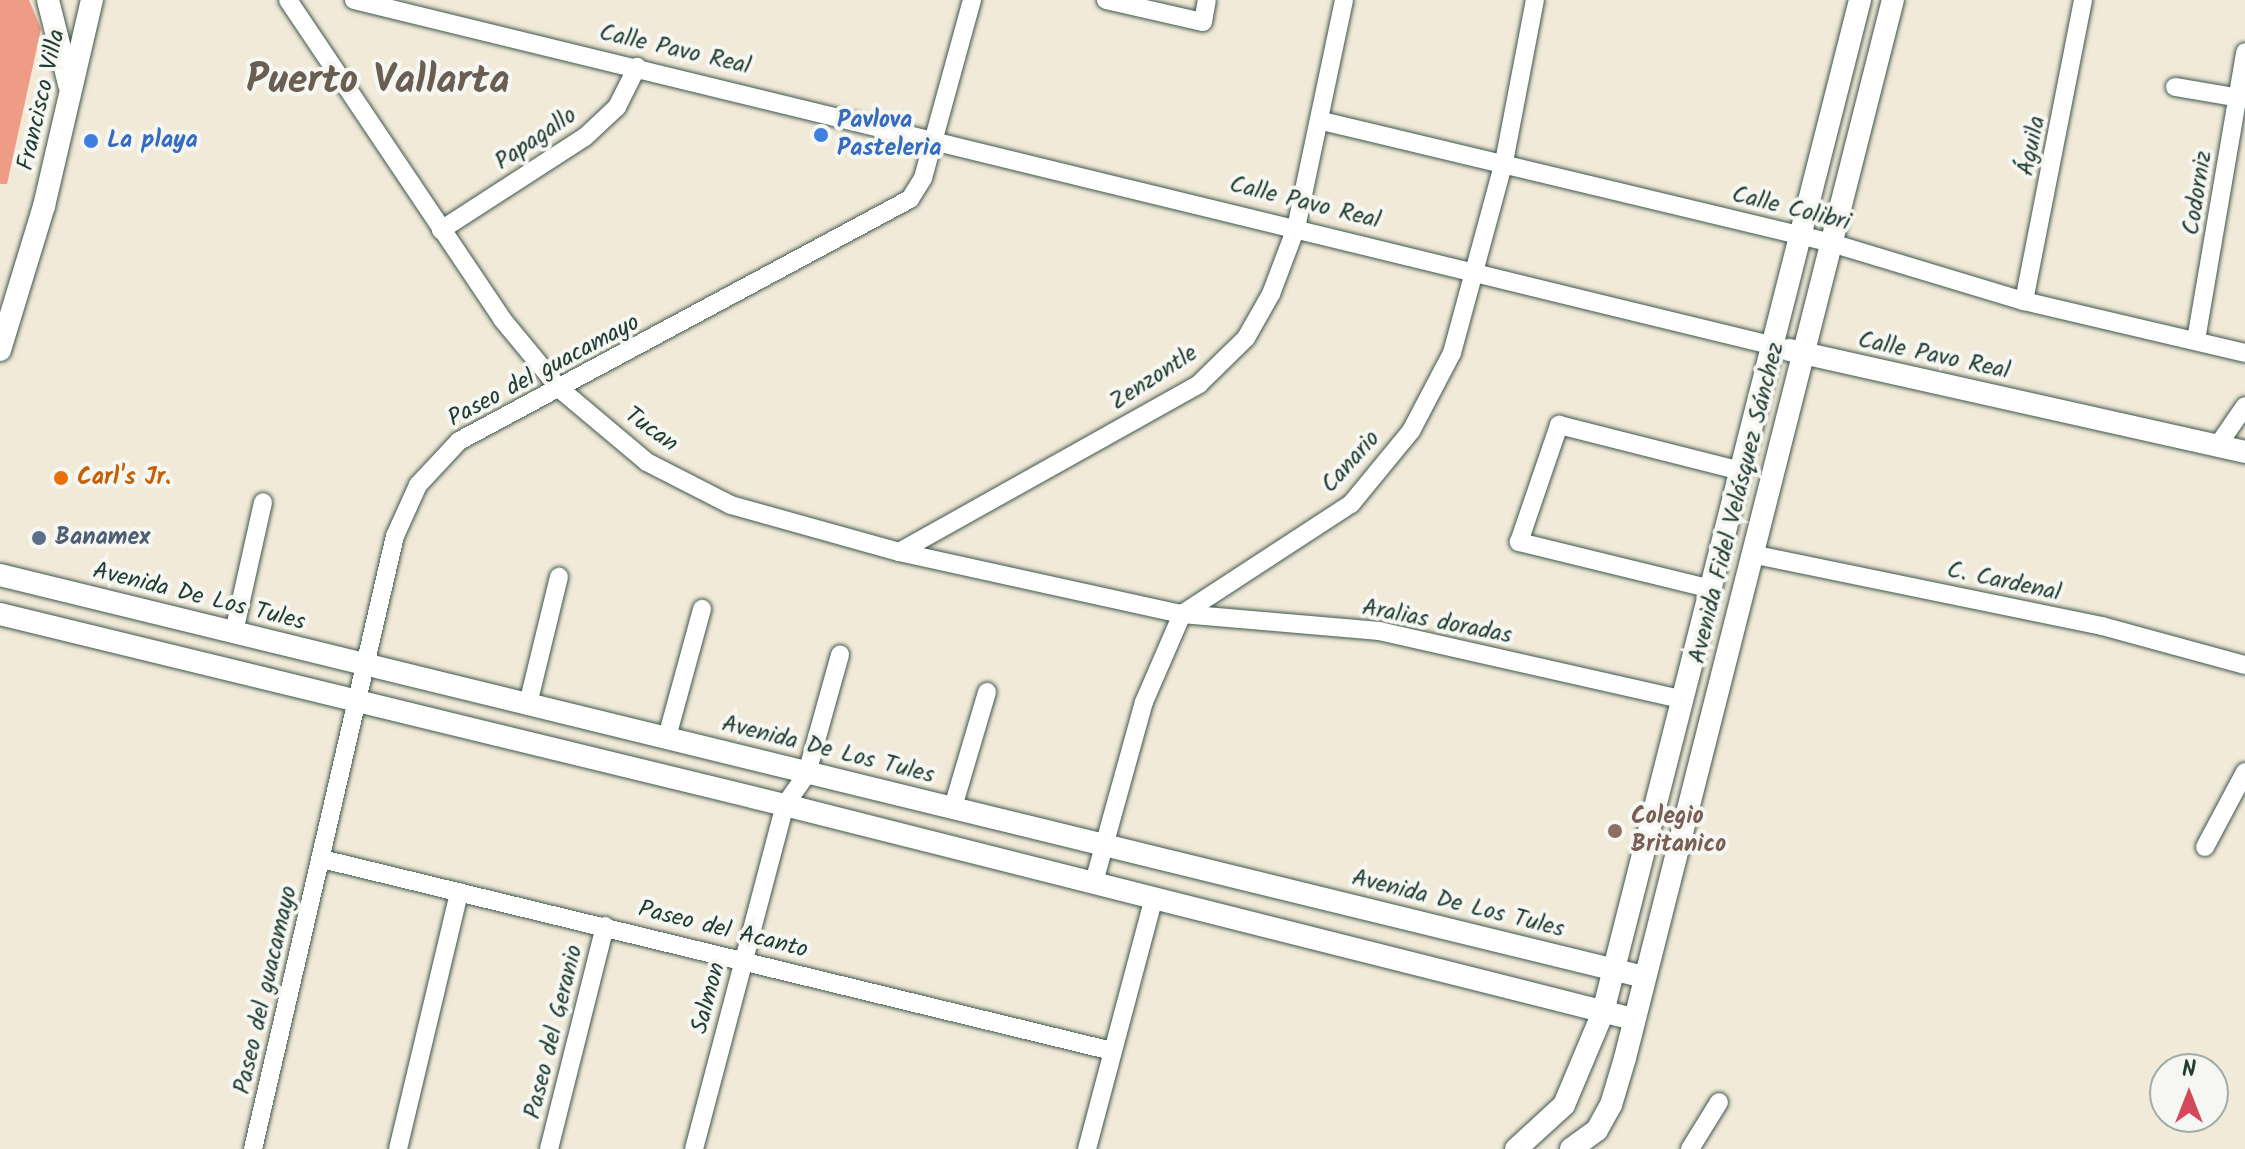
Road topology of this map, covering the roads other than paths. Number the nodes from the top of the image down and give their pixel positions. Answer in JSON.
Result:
{"nodes":[{"id":1,"x":48,"y":0,"type":"edge"},
{"id":2,"x":92,"y":0,"type":"edge"},
{"id":3,"x":288,"y":0,"type":"edge"},
{"id":4,"x":354,"y":0,"type":"edge"},
{"id":5,"x":972,"y":0,"type":"edge"},
{"id":6,"x":1106,"y":0,"type":"edge"},
{"id":7,"x":1207,"y":0,"type":"edge"},
{"id":8,"x":1344,"y":0,"type":"edge"},
{"id":9,"x":1535,"y":0,"type":"edge"},
{"id":10,"x":1860,"y":0,"type":"edge"},
{"id":11,"x":1893,"y":0,"type":"edge"},
{"id":12,"x":2083,"y":0,"type":"edge"},
{"id":13,"x":2245,"y":52,"type":"edge"},
{"id":14,"x":637,"y":67,"type":"junction"},
{"id":15,"x":2175,"y":87,"type":"dead end"},
{"id":16,"x":70,"y":92,"type":"junction"},
{"id":17,"x":2241,"y":99,"type":"edge"},
{"id":18,"x":1322,"y":121,"type":"junction"},
{"id":19,"x":935,"y":139,"type":"junction"},
{"id":20,"x":1504,"y":162,"type":"junction"},
{"id":21,"x":1296,"y":228,"type":"junction"},
{"id":22,"x":441,"y":230,"type":"junction"},
{"id":23,"x":1799,"y":235,"type":"junction"},
{"id":24,"x":1828,"y":242,"type":"junction"},
{"id":25,"x":1477,"y":270,"type":"junction"},
{"id":26,"x":2024,"y":301,"type":"junction"},
{"id":27,"x":2196,"y":340,"type":"junction"},
{"id":28,"x":1774,"y":346,"type":"junction"},
{"id":29,"x":0,"y":350,"type":"edge"},
{"id":30,"x":1801,"y":353,"type":"junction"},
{"id":31,"x":2245,"y":353,"type":"edge"},
{"id":32,"x":560,"y":389,"type":"junction"},
{"id":33,"x":2245,"y":406,"type":"edge"},
{"id":34,"x":2218,"y":445,"type":"junction"},
{"id":35,"x":2245,"y":452,"type":"edge"},
{"id":36,"x":1741,"y":471,"type":"junction"},
{"id":37,"x":263,"y":502,"type":"dead end"},
{"id":38,"x":899,"y":552,"type":"junction"},
{"id":39,"x":1751,"y":554,"type":"junction"},
{"id":40,"x":0,"y":575,"type":"edge"},
{"id":41,"x":559,"y":577,"type":"dead end"},
{"id":42,"x":1712,"y":589,"type":"junction"},
{"id":43,"x":702,"y":609,"type":"dead end"},
{"id":44,"x":0,"y":614,"type":"edge"},
{"id":45,"x":1182,"y":614,"type":"junction"},
{"id":46,"x":234,"y":632,"type":"junction"},
{"id":47,"x":840,"y":655,"type":"dead end"},
{"id":48,"x":368,"y":665,"type":"junction"},
{"id":49,"x":2245,"y":665,"type":"edge"},
{"id":50,"x":987,"y":692,"type":"dead end"},
{"id":51,"x":1680,"y":699,"type":"junction"},
{"id":52,"x":359,"y":701,"type":"junction"},
{"id":53,"x":528,"y":704,"type":"junction"},
{"id":54,"x":667,"y":737,"type":"junction"},
{"id":55,"x":2245,"y":772,"type":"edge"},
{"id":56,"x":807,"y":773,"type":"junction"},
{"id":57,"x":785,"y":805,"type":"junction"},
{"id":58,"x":953,"y":807,"type":"junction"},
{"id":59,"x":1105,"y":843,"type":"junction"},
{"id":60,"x":2205,"y":847,"type":"dead end"},
{"id":61,"x":322,"y":859,"type":"junction"},
{"id":62,"x":1094,"y":882,"type":"junction"},
{"id":63,"x":459,"y":892,"type":"junction"},
{"id":64,"x":1154,"y":897,"type":"junction"},
{"id":65,"x":605,"y":926,"type":"junction"},
{"id":66,"x":744,"y":960,"type":"junction"},
{"id":67,"x":1616,"y":969,"type":"junction"},
{"id":68,"x":1644,"y":977,"type":"junction"},
{"id":69,"x":1603,"y":1012,"type":"junction"},
{"id":70,"x":1633,"y":1019,"type":"junction"},
{"id":71,"x":1112,"y":1051,"type":"junction"},
{"id":72,"x":1719,"y":1102,"type":"dead end"},
{"id":73,"x":253,"y":1149,"type":"edge"},
{"id":74,"x":398,"y":1149,"type":"edge"},
{"id":75,"x":549,"y":1149,"type":"edge"},
{"id":76,"x":694,"y":1149,"type":"edge"},
{"id":77,"x":1087,"y":1149,"type":"edge"},
{"id":78,"x":1516,"y":1149,"type":"edge"},
{"id":79,"x":1571,"y":1149,"type":"edge"},
{"id":80,"x":1690,"y":1149,"type":"edge"}],
"edges":[{"from":1,"to":16,"type":"street"},
{"from":2,"to":16,"type":"street","name":"Francisco Villa"},
{"from":3,"to":22,"type":"street","name":"Tucan"},
{"from":4,"to":14,"type":"street","name":"Calle Pavo Real"},
{"from":5,"to":19,"type":"street","name":"Paseo del guacamayo"},
{"from":6,"to":7,"type":"street"},
{"from":8,"to":18,"type":"street","name":"Zenzontle"},
{"from":9,"to":20,"type":"street","name":"Canario"},
{"from":10,"to":23,"type":"street","name":"Avenida Fidel Velásquez Sánchez"},
{"from":11,"to":24,"type":"street","name":"Avenida Fidel Velásquez Sánchez"},
{"from":12,"to":26,"type":"street","name":"Águila"},
{"from":13,"to":17,"type":"street","name":"Codorniz"},
{"from":14,"to":19,"type":"street","name":"Calle Pavo Real"},
{"from":14,"to":22,"type":"street","name":"Papagallo"},
{"from":15,"to":17,"type":"street"},
{"from":16,"to":29,"type":"street","name":"Francisco Villa"},
{"from":17,"to":27,"type":"street","name":"Codorniz"},
{"from":18,"to":20,"type":"street","name":"Calle Colibri"},
{"from":18,"to":21,"type":"street","name":"Zenzontle"},
{"from":19,"to":21,"type":"street","name":"Calle Pavo Real"},
{"from":19,"to":32,"type":"street","name":"Paseo del guacamayo"},
{"from":20,"to":23,"type":"street","name":"Calle Colibri"},
{"from":20,"to":25,"type":"street","name":"Canario"},
{"from":21,"to":25,"type":"street","name":"Calle Pavo Real"},
{"from":21,"to":38,"type":"street","name":"Zenzontle"},
{"from":22,"to":32,"type":"street","name":"Tucan"},
{"from":23,"to":24,"type":"street","name":"Calle Colibri"},
{"from":23,"to":28,"type":"street","name":"Avenida Fidel Velásquez Sánchez"},
{"from":24,"to":26,"type":"street","name":"Calle Colibri"},
{"from":24,"to":30,"type":"street","name":"Avenida Fidel Velásquez Sánchez"},
{"from":25,"to":28,"type":"street","name":"Calle Pavo Real"},
{"from":25,"to":45,"type":"street","name":"Canario"},
{"from":26,"to":27,"type":"street","name":"Calle Colibri"},
{"from":27,"to":31,"type":"street","name":"Calle Colibri"},
{"from":28,"to":30,"type":"street","name":"Calle Pavo Real"},
{"from":28,"to":36,"type":"street","name":"Avenida Fidel Velásquez Sánchez"},
{"from":30,"to":34,"type":"street","name":"Calle Pavo Real"},
{"from":30,"to":39,"type":"street","name":"Avenida Fidel Velásquez Sánchez"},
{"from":32,"to":38,"type":"street","name":"Tucan"},
{"from":32,"to":48,"type":"street","name":"Paseo del guacamayo"},
{"from":33,"to":34,"type":"street"},
{"from":34,"to":35,"type":"street","name":"Calle Pavo Real"},
{"from":36,"to":42,"type":"street","name":"Avenida Fidel Velásquez Sánchez"},
{"from":36,"to":42,"type":"street"},
{"from":37,"to":46,"type":"street"},
{"from":38,"to":45,"type":"street","name":"Tucan"},
{"from":39,"to":49,"type":"street","name":"C. Cardenal"},
{"from":39,"to":68,"type":"street","name":"Avenida Fidel Velásquez Sánchez"},
{"from":40,"to":46,"type":"street","name":"Avenida De Los Tules"},
{"from":41,"to":53,"type":"street"},
{"from":42,"to":51,"type":"street","name":"Avenida Fidel Velásquez Sánchez"},
{"from":43,"to":54,"type":"street"},
{"from":44,"to":52,"type":"street"},
{"from":45,"to":51,"type":"street","name":"Aralias doradas"},
{"from":45,"to":59,"type":"street"},
{"from":46,"to":48,"type":"street","name":"Avenida De Los Tules"},
{"from":47,"to":56,"type":"street","name":"Salmon"},
{"from":48,"to":52,"type":"street","name":"Paseo del guacamayo"},
{"from":48,"to":53,"type":"street","name":"Avenida De Los Tules"},
{"from":50,"to":58,"type":"street"},
{"from":51,"to":67,"type":"street","name":"Avenida Fidel Velásquez Sánchez"},
{"from":52,"to":57,"type":"street"},
{"from":52,"to":61,"type":"street","name":"Paseo del guacamayo"},
{"from":53,"to":54,"type":"street","name":"Avenida De Los Tules"},
{"from":54,"to":56,"type":"street","name":"Avenida De Los Tules"},
{"from":55,"to":60,"type":"street"},
{"from":56,"to":57,"type":"street","name":"Salmon"},
{"from":56,"to":58,"type":"street","name":"Avenida De Los Tules"},
{"from":57,"to":62,"type":"street"},
{"from":57,"to":66,"type":"street","name":"Salmon"},
{"from":58,"to":59,"type":"street","name":"Avenida De Los Tules"},
{"from":59,"to":62,"type":"street"},
{"from":59,"to":67,"type":"street","name":"Avenida De Los Tules"},
{"from":61,"to":63,"type":"street","name":"Paseo del Acanto"},
{"from":61,"to":73,"type":"street","name":"Paseo del guacamayo"},
{"from":62,"to":64,"type":"street"},
{"from":63,"to":65,"type":"street","name":"Paseo del Acanto"},
{"from":63,"to":74,"type":"street"},
{"from":64,"to":69,"type":"street"},
{"from":64,"to":71,"type":"street"},
{"from":65,"to":66,"type":"street","name":"Paseo del Acanto"},
{"from":65,"to":75,"type":"street","name":"Paseo del Geranio"},
{"from":66,"to":71,"type":"street","name":"Paseo del Acanto"},
{"from":66,"to":76,"type":"street","name":"Salmon"},
{"from":67,"to":68,"type":"street","name":"Avenida De Los Tules"},
{"from":67,"to":69,"type":"street","name":"Avenida Fidel Velásquez Sánchez"},
{"from":68,"to":70,"type":"street","name":"Avenida Fidel Velásquez Sánchez"},
{"from":69,"to":70,"type":"street"},
{"from":69,"to":78,"type":"street","name":"Avenida Fidel Velásquez Sánchez"},
{"from":70,"to":79,"type":"street","name":"Avenida Fidel Velásquez Sánchez"},
{"from":71,"to":77,"type":"street"},
{"from":72,"to":80,"type":"street"}]}
